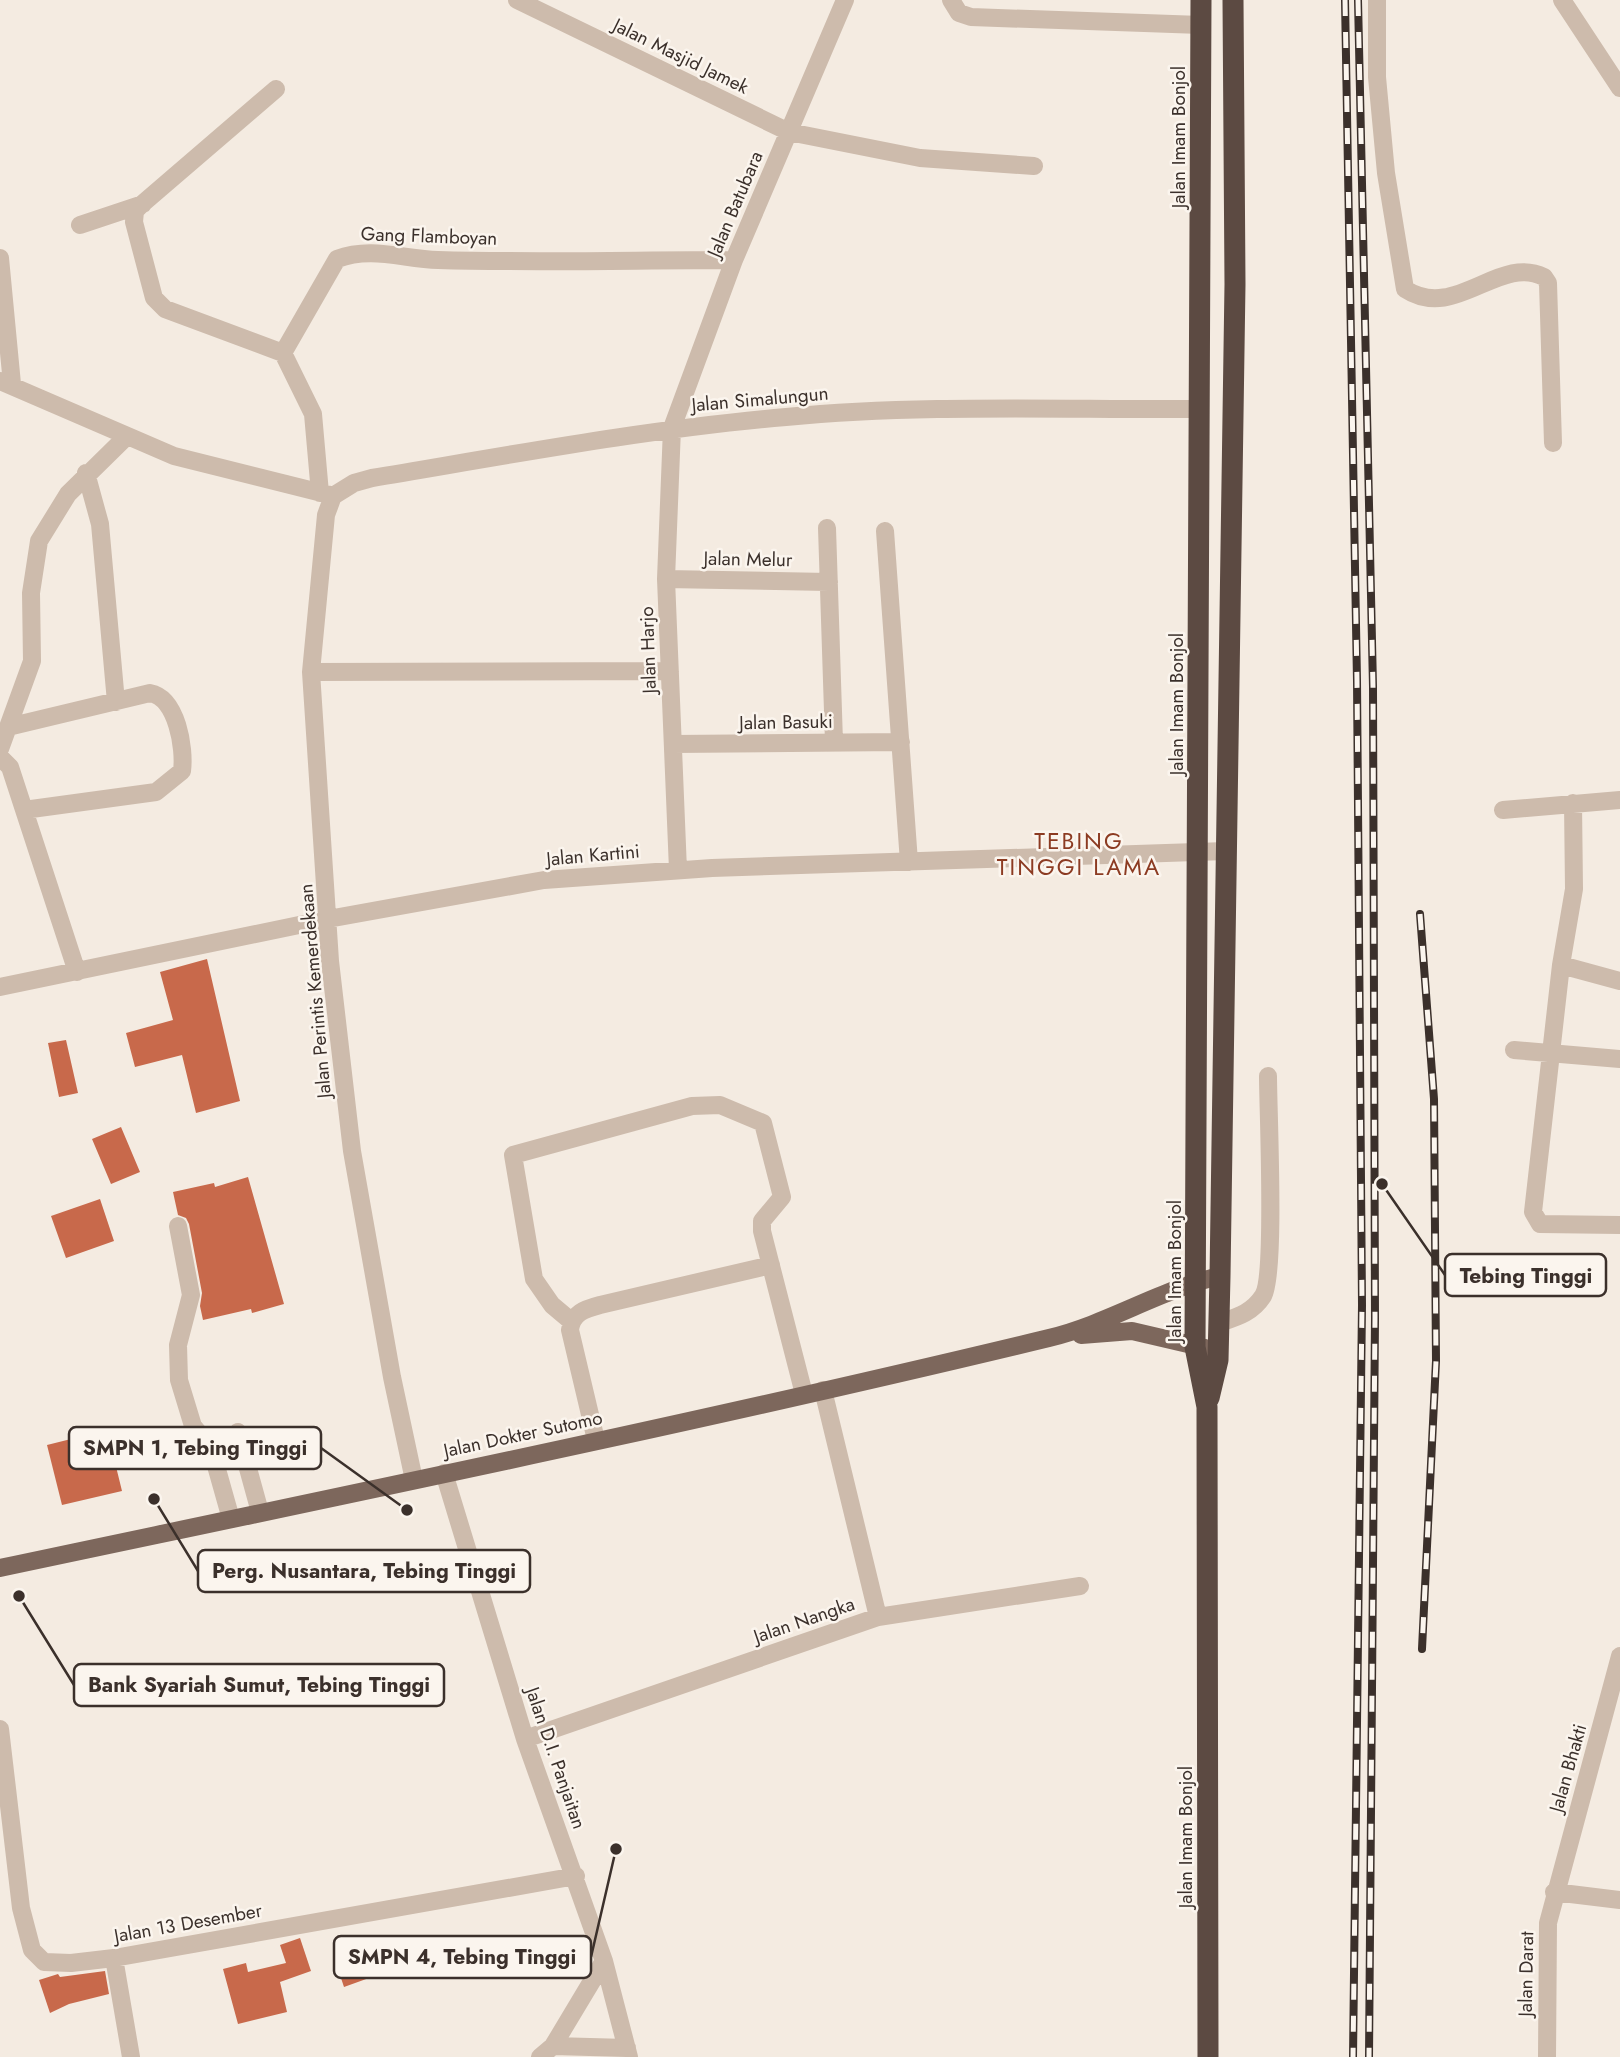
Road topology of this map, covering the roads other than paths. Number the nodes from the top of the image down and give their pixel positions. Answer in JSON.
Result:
{"nodes":[{"id":1,"x":517,"y":0,"type":"edge"},
{"id":2,"x":845,"y":0,"type":"edge"},
{"id":3,"x":951,"y":0,"type":"edge"},
{"id":4,"x":1201,"y":0,"type":"edge"},
{"id":5,"x":1233,"y":0,"type":"edge"},
{"id":6,"x":1377,"y":0,"type":"edge"},
{"id":7,"x":1562,"y":0,"type":"edge"},
{"id":8,"x":1201,"y":24,"type":"junction"},
{"id":9,"x":1619,"y":83,"type":"edge"},
{"id":10,"x":276,"y":89,"type":"dead end"},
{"id":11,"x":789,"y":132,"type":"junction"},
{"id":12,"x":1034,"y":166,"type":"dead end"},
{"id":13,"x":143,"y":204,"type":"junction"},
{"id":14,"x":80,"y":225,"type":"dead end"},
{"id":15,"x":0,"y":258,"type":"edge"},
{"id":16,"x":734,"y":260,"type":"junction"},
{"id":17,"x":283,"y":353,"type":"junction"},
{"id":18,"x":6,"y":383,"type":"edge"},
{"id":19,"x":1200,"y":409,"type":"junction"},
{"id":20,"x":672,"y":429,"type":"junction"},
{"id":21,"x":126,"y":437,"type":"junction"},
{"id":22,"x":1553,"y":443,"type":"dead end"},
{"id":23,"x":86,"y":473,"type":"junction"},
{"id":24,"x":326,"y":495,"type":"junction"},
{"id":25,"x":827,"y":528,"type":"dead end"},
{"id":26,"x":885,"y":531,"type":"dead end"},
{"id":27,"x":666,"y":579,"type":"junction"},
{"id":28,"x":829,"y":582,"type":"junction"},
{"id":29,"x":670,"y":671,"type":"junction"},
{"id":30,"x":311,"y":672,"type":"junction"},
{"id":31,"x":117,"y":702,"type":"junction"},
{"id":32,"x":8,"y":727,"type":"junction"},
{"id":33,"x":834,"y":742,"type":"junction"},
{"id":34,"x":901,"y":742,"type":"junction"},
{"id":35,"x":673,"y":744,"type":"junction"},
{"id":36,"x":0,"y":749,"type":"edge"},
{"id":37,"x":0,"y":757,"type":"edge"},
{"id":38,"x":1620,"y":800,"type":"edge"},
{"id":39,"x":1573,"y":803,"type":"junction"},
{"id":40,"x":24,"y":810,"type":"junction"},
{"id":41,"x":1503,"y":810,"type":"dead end"},
{"id":42,"x":1199,"y":852,"type":"junction"},
{"id":43,"x":1226,"y":852,"type":"junction"},
{"id":44,"x":909,"y":862,"type":"junction"},
{"id":45,"x":678,"y":870,"type":"junction"},
{"id":46,"x":328,"y":919,"type":"junction"},
{"id":47,"x":1561,"y":965,"type":"junction"},
{"id":48,"x":77,"y":972,"type":"junction"},
{"id":49,"x":1620,"y":981,"type":"edge"},
{"id":50,"x":0,"y":987,"type":"edge"},
{"id":51,"x":1514,"y":1050,"type":"dead end"},
{"id":52,"x":1553,"y":1053,"type":"junction"},
{"id":53,"x":1620,"y":1059,"type":"edge"},
{"id":54,"x":1268,"y":1076,"type":"dead end"},
{"id":55,"x":1620,"y":1225,"type":"edge"},
{"id":56,"x":178,"y":1226,"type":"dead end"},
{"id":57,"x":771,"y":1265,"type":"junction"},
{"id":58,"x":1220,"y":1276,"type":"junction"},
{"id":59,"x":1196,"y":1281,"type":"junction"},
{"id":60,"x":571,"y":1321,"type":"junction"},
{"id":61,"x":1219,"y":1323,"type":"junction"},
{"id":62,"x":1054,"y":1337,"type":"junction"},
{"id":63,"x":1195,"y":1346,"type":"junction"},
{"id":64,"x":1217,"y":1350,"type":"junction"},
{"id":65,"x":823,"y":1390,"type":"junction"},
{"id":66,"x":804,"y":1394,"type":"junction"},
{"id":67,"x":1208,"y":1407,"type":"junction"},
{"id":68,"x":238,"y":1432,"type":"dead end"},
{"id":69,"x":596,"y":1440,"type":"junction"},
{"id":70,"x":444,"y":1473,"type":"junction"},
{"id":71,"x":414,"y":1479,"type":"junction"},
{"id":72,"x":260,"y":1512,"type":"junction"},
{"id":73,"x":231,"y":1519,"type":"junction"},
{"id":74,"x":0,"y":1568,"type":"edge"},
{"id":75,"x":1080,"y":1586,"type":"dead end"},
{"id":76,"x":878,"y":1616,"type":"junction"},
{"id":77,"x":1620,"y":1657,"type":"edge"},
{"id":78,"x":0,"y":1729,"type":"edge"},
{"id":79,"x":525,"y":1739,"type":"junction"},
{"id":80,"x":7,"y":1856,"type":"edge"},
{"id":81,"x":576,"y":1876,"type":"junction"},
{"id":82,"x":1554,"y":1892,"type":"junction"},
{"id":83,"x":1620,"y":1900,"type":"edge"},
{"id":84,"x":114,"y":1958,"type":"junction"},
{"id":85,"x":604,"y":1961,"type":"junction"},
{"id":86,"x":546,"y":2051,"type":"edge"},
{"id":87,"x":628,"y":2053,"type":"edge"},
{"id":88,"x":131,"y":2057,"type":"edge"},
{"id":89,"x":1208,"y":2057,"type":"edge"},
{"id":90,"x":1547,"y":2057,"type":"edge"}],
"edges":[{"from":1,"to":11,"type":"street","name":"Jalan Masjid Jamek"},
{"from":2,"to":11,"type":"street","name":"Jalan Batubara"},
{"from":3,"to":8,"type":"street"},
{"from":4,"to":8,"type":"highway","name":"Jalan Imam Bonjol"},
{"from":5,"to":43,"type":"highway","name":"Jalan Imam Bonjol"},
{"from":6,"to":22,"type":"street"},
{"from":7,"to":9,"type":"street"},
{"from":8,"to":19,"type":"highway","name":"Jalan Imam Bonjol"},
{"from":10,"to":13,"type":"street"},
{"from":11,"to":12,"type":"street","name":"Jalan Masjid Jamek"},
{"from":11,"to":16,"type":"street","name":"Jalan Batubara"},
{"from":13,"to":14,"type":"street"},
{"from":13,"to":17,"type":"street"},
{"from":15,"to":18,"type":"street"},
{"from":16,"to":17,"type":"street","name":"Gang Flamboyan"},
{"from":16,"to":20,"type":"street","name":"Jalan Batubara"},
{"from":17,"to":24,"type":"street"},
{"from":18,"to":21,"type":"street"},
{"from":19,"to":20,"type":"street","name":"Jalan Simalungun"},
{"from":19,"to":42,"type":"highway","name":"Jalan Imam Bonjol"},
{"from":20,"to":24,"type":"street","name":"Jalan Simalungun"},
{"from":20,"to":27,"type":"street","name":"Jalan Harjo"},
{"from":21,"to":23,"type":"street"},
{"from":21,"to":24,"type":"street"},
{"from":23,"to":31,"type":"street"},
{"from":23,"to":32,"type":"street"},
{"from":24,"to":30,"type":"street","name":"Jalan Perintis Kemerdekaan"},
{"from":25,"to":28,"type":"street"},
{"from":26,"to":34,"type":"street"},
{"from":27,"to":28,"type":"street","name":"Jalan Melur"},
{"from":27,"to":29,"type":"street","name":"Jalan Harjo"},
{"from":28,"to":33,"type":"street"},
{"from":29,"to":30,"type":"street"},
{"from":29,"to":35,"type":"street","name":"Jalan Harjo"},
{"from":30,"to":46,"type":"street","name":"Jalan Perintis Kemerdekaan"},
{"from":31,"to":32,"type":"street"},
{"from":31,"to":40,"type":"street"},
{"from":32,"to":36,"type":"street"},
{"from":33,"to":34,"type":"street","name":"Jalan Basuki"},
{"from":33,"to":35,"type":"street","name":"Jalan Basuki"},
{"from":34,"to":44,"type":"street"},
{"from":35,"to":45,"type":"street","name":"Jalan Harjo"},
{"from":37,"to":40,"type":"street"},
{"from":38,"to":39,"type":"street"},
{"from":39,"to":41,"type":"street"},
{"from":39,"to":47,"type":"street"},
{"from":40,"to":48,"type":"street"},
{"from":42,"to":43,"type":"street","name":"Jalan Kartini"},
{"from":42,"to":44,"type":"street","name":"Jalan Kartini"},
{"from":42,"to":59,"type":"highway","name":"Jalan Imam Bonjol"},
{"from":43,"to":58,"type":"highway","name":"Jalan Imam Bonjol"},
{"from":44,"to":45,"type":"street","name":"Jalan Kartini"},
{"from":45,"to":46,"type":"street","name":"Jalan Kartini"},
{"from":46,"to":48,"type":"street","name":"Jalan Kartini"},
{"from":46,"to":71,"type":"street","name":"Jalan Perintis Kemerdekaan"},
{"from":47,"to":49,"type":"street"},
{"from":47,"to":52,"type":"street"},
{"from":48,"to":50,"type":"street","name":"Jalan Kartini"},
{"from":51,"to":52,"type":"street"},
{"from":52,"to":53,"type":"street"},
{"from":52,"to":55,"type":"street"},
{"from":54,"to":61,"type":"street"},
{"from":56,"to":73,"type":"street"},
{"from":57,"to":60,"type":"street"},
{"from":57,"to":60,"type":"street"},
{"from":57,"to":66,"type":"street"},
{"from":58,"to":59,"type":"main road","name":"Jalan Dokter Sutomo"},
{"from":58,"to":61,"type":"highway","name":"Jalan Imam Bonjol"},
{"from":59,"to":62,"type":"main road","name":"Jalan Dokter Sutomo"},
{"from":59,"to":63,"type":"highway","name":"Jalan Imam Bonjol"},
{"from":60,"to":69,"type":"street"},
{"from":61,"to":64,"type":"highway","name":"Jalan Imam Bonjol"},
{"from":62,"to":63,"type":"main road","name":"Jalan Dokter Sutomo"},
{"from":62,"to":65,"type":"main road","name":"Jalan Dokter Sutomo"},
{"from":63,"to":64,"type":"main road","name":"Jalan Dokter Sutomo"},
{"from":63,"to":67,"type":"highway","name":"Jalan Imam Bonjol"},
{"from":64,"to":67,"type":"highway","name":"Jalan Imam Bonjol"},
{"from":65,"to":66,"type":"main road","name":"Jalan Dokter Sutomo"},
{"from":65,"to":76,"type":"street","name":"Jalan Nangka"},
{"from":66,"to":69,"type":"main road","name":"Jalan Dokter Sutomo"},
{"from":67,"to":89,"type":"highway","name":"Jalan Imam Bonjol"},
{"from":68,"to":72,"type":"street"},
{"from":69,"to":70,"type":"main road","name":"Jalan Dokter Sutomo"},
{"from":70,"to":71,"type":"main road","name":"Jalan Dokter Sutomo"},
{"from":70,"to":79,"type":"street","name":"Jalan D.I. Panjaitan"},
{"from":71,"to":72,"type":"main road","name":"Jalan Dokter Sutomo"},
{"from":72,"to":73,"type":"main road","name":"Jalan Dokter Sutomo"},
{"from":73,"to":74,"type":"main road","name":"Jalan Dokter Sutomo"},
{"from":75,"to":76,"type":"street"},
{"from":76,"to":79,"type":"street","name":"Jalan Nangka"},
{"from":77,"to":82,"type":"street","name":"Jalan Bhakti"},
{"from":78,"to":80,"type":"street","name":"Jalan 13 Desember"},
{"from":79,"to":81,"type":"street","name":"Jalan D.I. Panjaitan"},
{"from":80,"to":84,"type":"street","name":"Jalan 13 Desember"},
{"from":81,"to":84,"type":"street","name":"Jalan 13 Desember"},
{"from":81,"to":85,"type":"street","name":"Jalan D.I. Panjaitan"},
{"from":82,"to":83,"type":"street"},
{"from":82,"to":90,"type":"street","name":"Jalan Darat"},
{"from":84,"to":88,"type":"street"},
{"from":85,"to":86,"type":"street"},
{"from":85,"to":87,"type":"street","name":"Jalan D.I. Panjaitan"},
{"from":86,"to":87,"type":"street"}]}
